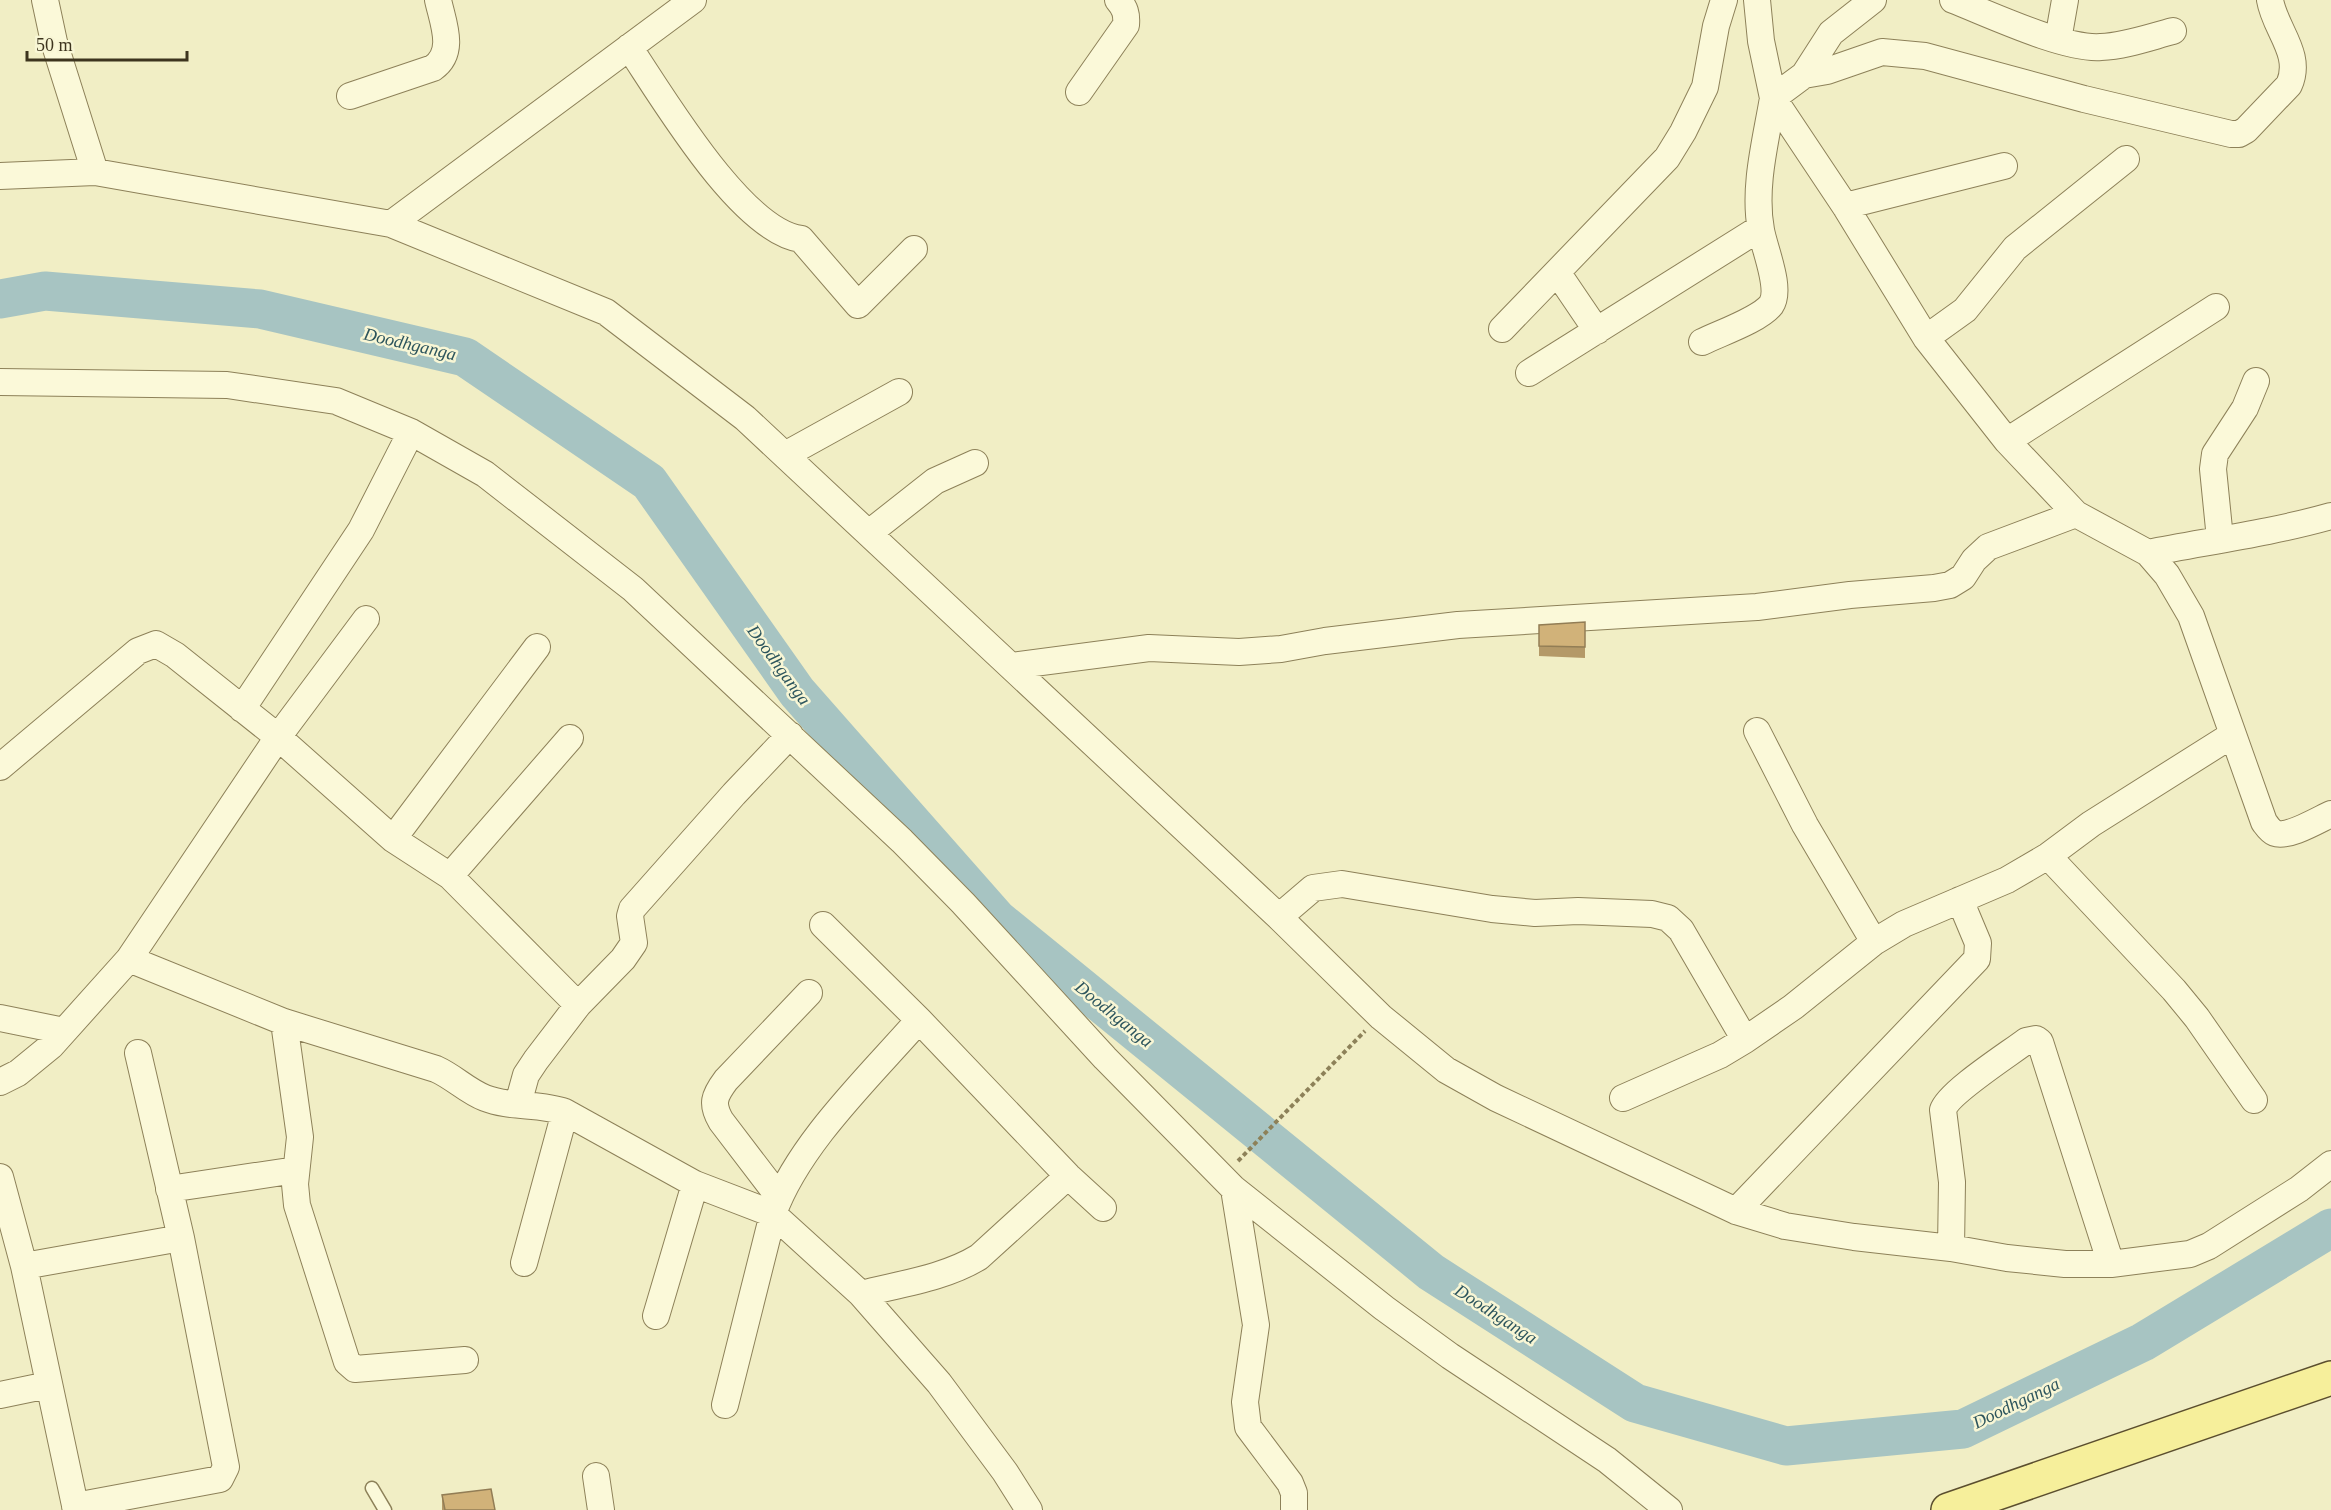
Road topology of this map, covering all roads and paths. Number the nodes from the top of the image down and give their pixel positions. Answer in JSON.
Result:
{"nodes":[{"id":1,"x":45,"y":0,"type":"edge"},
{"id":2,"x":438,"y":0,"type":"edge"},
{"id":3,"x":693,"y":0,"type":"edge"},
{"id":4,"x":1118,"y":0,"type":"edge"},
{"id":5,"x":1724,"y":0,"type":"edge"},
{"id":6,"x":1757,"y":0,"type":"edge"},
{"id":7,"x":1873,"y":0,"type":"edge"},
{"id":8,"x":1953,"y":0,"type":"edge"},
{"id":9,"x":2065,"y":0,"type":"edge"},
{"id":10,"x":2270,"y":0,"type":"edge"},
{"id":11,"x":2173,"y":31,"type":"dead end"},
{"id":12,"x":2058,"y":40,"type":"junction"},
{"id":13,"x":629,"y":47,"type":"junction"},
{"id":14,"x":1804,"y":75,"type":"junction"},
{"id":15,"x":1079,"y":92,"type":"dead end"},
{"id":16,"x":350,"y":96,"type":"dead end"},
{"id":17,"x":1773,"y":98,"type":"junction"},
{"id":18,"x":2126,"y":159,"type":"dead end"},
{"id":19,"x":2004,"y":165,"type":"dead end"},
{"id":20,"x":95,"y":172,"type":"junction"},
{"id":21,"x":0,"y":176,"type":"edge"},
{"id":22,"x":1845,"y":206,"type":"junction"},
{"id":23,"x":391,"y":224,"type":"junction"},
{"id":24,"x":1760,"y":228,"type":"junction"},
{"id":25,"x":914,"y":249,"type":"dead end"},
{"id":26,"x":1557,"y":272,"type":"junction"},
{"id":27,"x":2216,"y":307,"type":"dead end"},
{"id":28,"x":1503,"y":329,"type":"dead end"},
{"id":29,"x":1597,"y":331,"type":"junction"},
{"id":30,"x":1926,"y":338,"type":"junction"},
{"id":31,"x":1702,"y":342,"type":"dead end"},
{"id":32,"x":1529,"y":373,"type":"dead end"},
{"id":33,"x":2256,"y":381,"type":"dead end"},
{"id":34,"x":0,"y":382,"type":"edge"},
{"id":35,"x":899,"y":392,"type":"dead end"},
{"id":36,"x":411,"y":432,"type":"junction"},
{"id":37,"x":2007,"y":441,"type":"junction"},
{"id":38,"x":785,"y":454,"type":"junction"},
{"id":39,"x":975,"y":463,"type":"dead end"},
{"id":40,"x":2076,"y":514,"type":"junction"},
{"id":41,"x":2331,"y":516,"type":"edge"},
{"id":42,"x":869,"y":533,"type":"junction"},
{"id":43,"x":2220,"y":539,"type":"junction"},
{"id":44,"x":2148,"y":553,"type":"junction"},
{"id":45,"x":366,"y":619,"type":"dead end"},
{"id":46,"x":537,"y":647,"type":"dead end"},
{"id":47,"x":1012,"y":666,"type":"junction"},
{"id":48,"x":242,"y":708,"type":"junction"},
{"id":49,"x":1757,"y":731,"type":"dead end"},
{"id":50,"x":790,"y":735,"type":"junction"},
{"id":51,"x":2232,"y":735,"type":"junction"},
{"id":52,"x":278,"y":737,"type":"junction"},
{"id":53,"x":570,"y":738,"type":"dead end"},
{"id":54,"x":0,"y":767,"type":"edge"},
{"id":55,"x":2331,"y":814,"type":"edge"},
{"id":56,"x":393,"y":839,"type":"junction"},
{"id":57,"x":2048,"y":856,"type":"junction"},
{"id":58,"x":450,"y":876,"type":"junction"},
{"id":59,"x":1960,"y":900,"type":"junction"},
{"id":60,"x":1280,"y":917,"type":"junction"},
{"id":61,"x":823,"y":925,"type":"dead end"},
{"id":62,"x":1874,"y":942,"type":"junction"},
{"id":63,"x":129,"y":958,"type":"junction"},
{"id":64,"x":809,"y":993,"type":"dead end"},
{"id":65,"x":578,"y":1005,"type":"junction"},
{"id":66,"x":0,"y":1017,"type":"edge"},
{"id":67,"x":919,"y":1020,"type":"junction"},
{"id":68,"x":284,"y":1022,"type":"junction"},
{"id":69,"x":1367,"y":1029,"type":"dead end"},
{"id":70,"x":64,"y":1031,"type":"junction"},
{"id":71,"x":1745,"y":1040,"type":"junction"},
{"id":72,"x":138,"y":1053,"type":"dead end"},
{"id":73,"x":0,"y":1082,"type":"edge"},
{"id":74,"x":1623,"y":1098,"type":"dead end"},
{"id":75,"x":2254,"y":1100,"type":"dead end"},
{"id":76,"x":518,"y":1104,"type":"junction"},
{"id":77,"x":565,"y":1112,"type":"junction"},
{"id":78,"x":1236,"y":1163,"type":"dead end"},
{"id":79,"x":2331,"y":1164,"type":"edge"},
{"id":80,"x":296,"y":1170,"type":"junction"},
{"id":81,"x":1068,"y":1176,"type":"junction"},
{"id":82,"x":0,"y":1177,"type":"edge"},
{"id":83,"x":695,"y":1184,"type":"junction"},
{"id":84,"x":169,"y":1189,"type":"junction"},
{"id":85,"x":1234,"y":1189,"type":"junction"},
{"id":86,"x":776,"y":1205,"type":"junction"},
{"id":87,"x":1103,"y":1208,"type":"dead end"},
{"id":88,"x":1736,"y":1211,"type":"junction"},
{"id":89,"x":181,"y":1238,"type":"junction"},
{"id":90,"x":1951,"y":1248,"type":"junction"},
{"id":91,"x":524,"y":1263,"type":"dead end"},
{"id":92,"x":2111,"y":1264,"type":"junction"},
{"id":93,"x":24,"y":1266,"type":"junction"},
{"id":94,"x":861,"y":1294,"type":"junction"},
{"id":95,"x":656,"y":1316,"type":"dead end"},
{"id":96,"x":465,"y":1360,"type":"dead end"},
{"id":97,"x":2331,"y":1378,"type":"edge"},
{"id":98,"x":48,"y":1385,"type":"junction"},
{"id":99,"x":0,"y":1395,"type":"edge"},
{"id":100,"x":725,"y":1405,"type":"dead end"},
{"id":101,"x":596,"y":1476,"type":"dead end"},
{"id":102,"x":372,"y":1488,"type":"dead end"},
{"id":103,"x":76,"y":1508,"type":"edge"},
{"id":104,"x":385,"y":1510,"type":"edge"},
{"id":105,"x":601,"y":1510,"type":"edge"},
{"id":106,"x":1029,"y":1510,"type":"edge"},
{"id":107,"x":1294,"y":1510,"type":"edge"},
{"id":108,"x":1669,"y":1510,"type":"edge"},
{"id":109,"x":1948,"y":1510,"type":"edge"}],
"edges":[{"from":1,"to":20,"type":"street"},
{"from":2,"to":16,"type":"street"},
{"from":3,"to":13,"type":"street"},
{"from":4,"to":15,"type":"street"},
{"from":5,"to":26,"type":"street"},
{"from":6,"to":17,"type":"street"},
{"from":7,"to":14,"type":"street"},
{"from":8,"to":12,"type":"street"},
{"from":9,"to":12,"type":"street"},
{"from":10,"to":14,"type":"street"},
{"from":11,"to":12,"type":"street"},
{"from":13,"to":23,"type":"street"},
{"from":13,"to":25,"type":"street"},
{"from":14,"to":17,"type":"street"},
{"from":17,"to":22,"type":"street"},
{"from":17,"to":24,"type":"street"},
{"from":18,"to":30,"type":"street"},
{"from":19,"to":22,"type":"street"},
{"from":20,"to":21,"type":"street"},
{"from":20,"to":23,"type":"street"},
{"from":22,"to":30,"type":"street"},
{"from":23,"to":38,"type":"street"},
{"from":24,"to":29,"type":"street"},
{"from":24,"to":31,"type":"street"},
{"from":26,"to":28,"type":"street"},
{"from":26,"to":29,"type":"street"},
{"from":27,"to":37,"type":"street"},
{"from":29,"to":32,"type":"street"},
{"from":30,"to":37,"type":"street"},
{"from":33,"to":43,"type":"street"},
{"from":34,"to":36,"type":"street"},
{"from":35,"to":38,"type":"street"},
{"from":36,"to":48,"type":"street"},
{"from":36,"to":50,"type":"street"},
{"from":37,"to":40,"type":"street"},
{"from":38,"to":42,"type":"street"},
{"from":39,"to":42,"type":"street"},
{"from":40,"to":44,"type":"street"},
{"from":40,"to":47,"type":"street"},
{"from":41,"to":43,"type":"street"},
{"from":42,"to":47,"type":"street"},
{"from":43,"to":44,"type":"street"},
{"from":44,"to":51,"type":"street"},
{"from":45,"to":52,"type":"street"},
{"from":46,"to":56,"type":"street"},
{"from":47,"to":60,"type":"street"},
{"from":48,"to":52,"type":"street"},
{"from":48,"to":54,"type":"street"},
{"from":49,"to":62,"type":"street"},
{"from":50,"to":65,"type":"street"},
{"from":50,"to":85,"type":"street"},
{"from":51,"to":55,"type":"street"},
{"from":51,"to":57,"type":"street"},
{"from":52,"to":56,"type":"street"},
{"from":52,"to":63,"type":"street"},
{"from":53,"to":58,"type":"street"},
{"from":56,"to":58,"type":"street"},
{"from":57,"to":59,"type":"street"},
{"from":57,"to":75,"type":"street"},
{"from":58,"to":65,"type":"street"},
{"from":59,"to":62,"type":"street"},
{"from":59,"to":88,"type":"street"},
{"from":60,"to":71,"type":"street"},
{"from":60,"to":88,"type":"street"},
{"from":61,"to":67,"type":"street"},
{"from":62,"to":71,"type":"street"},
{"from":63,"to":68,"type":"street"},
{"from":63,"to":70,"type":"street"},
{"from":64,"to":86,"type":"street"},
{"from":65,"to":76,"type":"street"},
{"from":66,"to":70,"type":"street"},
{"from":67,"to":81,"type":"street"},
{"from":67,"to":86,"type":"street"},
{"from":68,"to":76,"type":"street"},
{"from":68,"to":80,"type":"street"},
{"from":69,"to":78,"type":"path"},
{"from":70,"to":73,"type":"street"},
{"from":71,"to":74,"type":"street"},
{"from":72,"to":84,"type":"street"},
{"from":76,"to":77,"type":"street"},
{"from":77,"to":83,"type":"street"},
{"from":77,"to":91,"type":"street"},
{"from":79,"to":92,"type":"street"},
{"from":80,"to":84,"type":"street"},
{"from":80,"to":96,"type":"street"},
{"from":81,"to":87,"type":"street"},
{"from":81,"to":94,"type":"street"},
{"from":82,"to":93,"type":"street"},
{"from":83,"to":86,"type":"street"},
{"from":83,"to":95,"type":"street"},
{"from":84,"to":89,"type":"street"},
{"from":85,"to":107,"type":"street"},
{"from":85,"to":108,"type":"street"},
{"from":86,"to":94,"type":"street"},
{"from":86,"to":100,"type":"street"},
{"from":88,"to":90,"type":"street"},
{"from":89,"to":93,"type":"street"},
{"from":89,"to":103,"type":"street"},
{"from":90,"to":92,"type":"street"},
{"from":90,"to":92,"type":"street"},
{"from":93,"to":98,"type":"street"},
{"from":94,"to":106,"type":"street"},
{"from":97,"to":109,"type":"main road"},
{"from":98,"to":99,"type":"street"},
{"from":98,"to":103,"type":"street"},
{"from":101,"to":105,"type":"street"},
{"from":102,"to":104,"type":"lane"}]}
